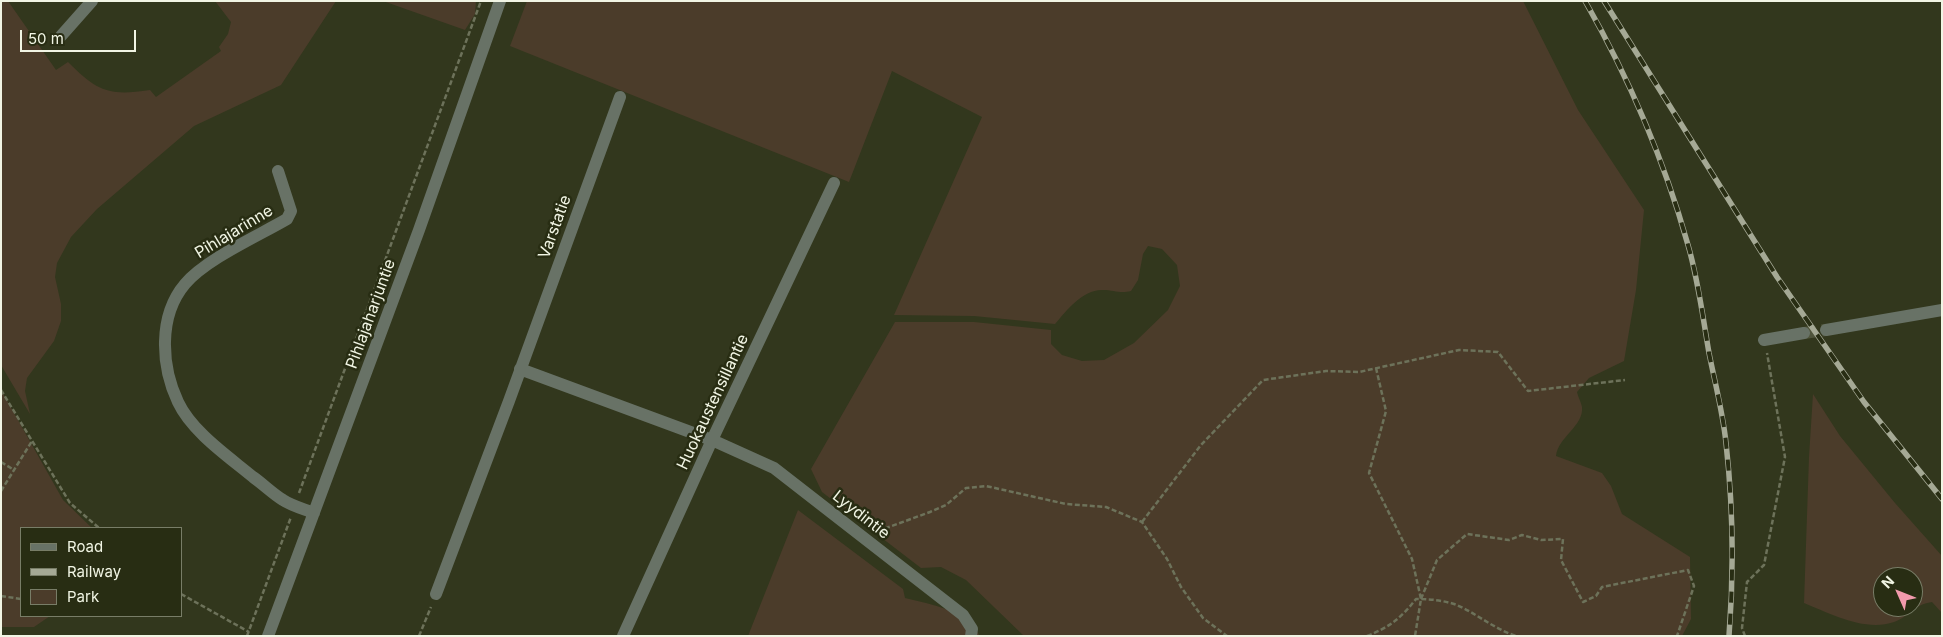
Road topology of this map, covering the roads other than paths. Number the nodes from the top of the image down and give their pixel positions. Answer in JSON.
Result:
{"nodes":[{"id":1,"x":92,"y":1,"type":"edge"},
{"id":2,"x":500,"y":1,"type":"edge"},
{"id":3,"x":61,"y":36,"type":"dead end"},
{"id":4,"x":620,"y":97,"type":"dead end"},
{"id":5,"x":278,"y":171,"type":"dead end"},
{"id":6,"x":834,"y":183,"type":"dead end"},
{"id":7,"x":1942,"y":310,"type":"edge"},
{"id":8,"x":1826,"y":330,"type":"tunnel mouth"},
{"id":9,"x":1804,"y":333,"type":"tunnel mouth"},
{"id":10,"x":1764,"y":340,"type":"road end"},
{"id":11,"x":520,"y":369,"type":"junction"},
{"id":12,"x":712,"y":440,"type":"junction"},
{"id":13,"x":314,"y":513,"type":"junction"},
{"id":14,"x":436,"y":594,"type":"road end"},
{"id":15,"x":268,"y":636,"type":"edge"},
{"id":16,"x":623,"y":636,"type":"edge"},
{"id":17,"x":970,"y":636,"type":"edge"}],
"edges":[{"from":1,"to":3,"type":"street"},
{"from":2,"to":13,"type":"street","name":"Pihlajaharjuntie"},
{"from":4,"to":11,"type":"street","name":"Varstatie"},
{"from":5,"to":13,"type":"street","name":"Pihlajarinne"},
{"from":6,"to":12,"type":"street","name":"Huokaustensillantie"},
{"from":7,"to":8,"type":"street"},
{"from":9,"to":10,"type":"street"},
{"from":11,"to":12,"type":"street"},
{"from":11,"to":14,"type":"street","name":"Varstatie"},
{"from":12,"to":16,"type":"street","name":"Huokaustensillantie"},
{"from":12,"to":17,"type":"street","name":"Lyydintie"},
{"from":13,"to":15,"type":"street","name":"Pihlajaharjuntie"}]}
